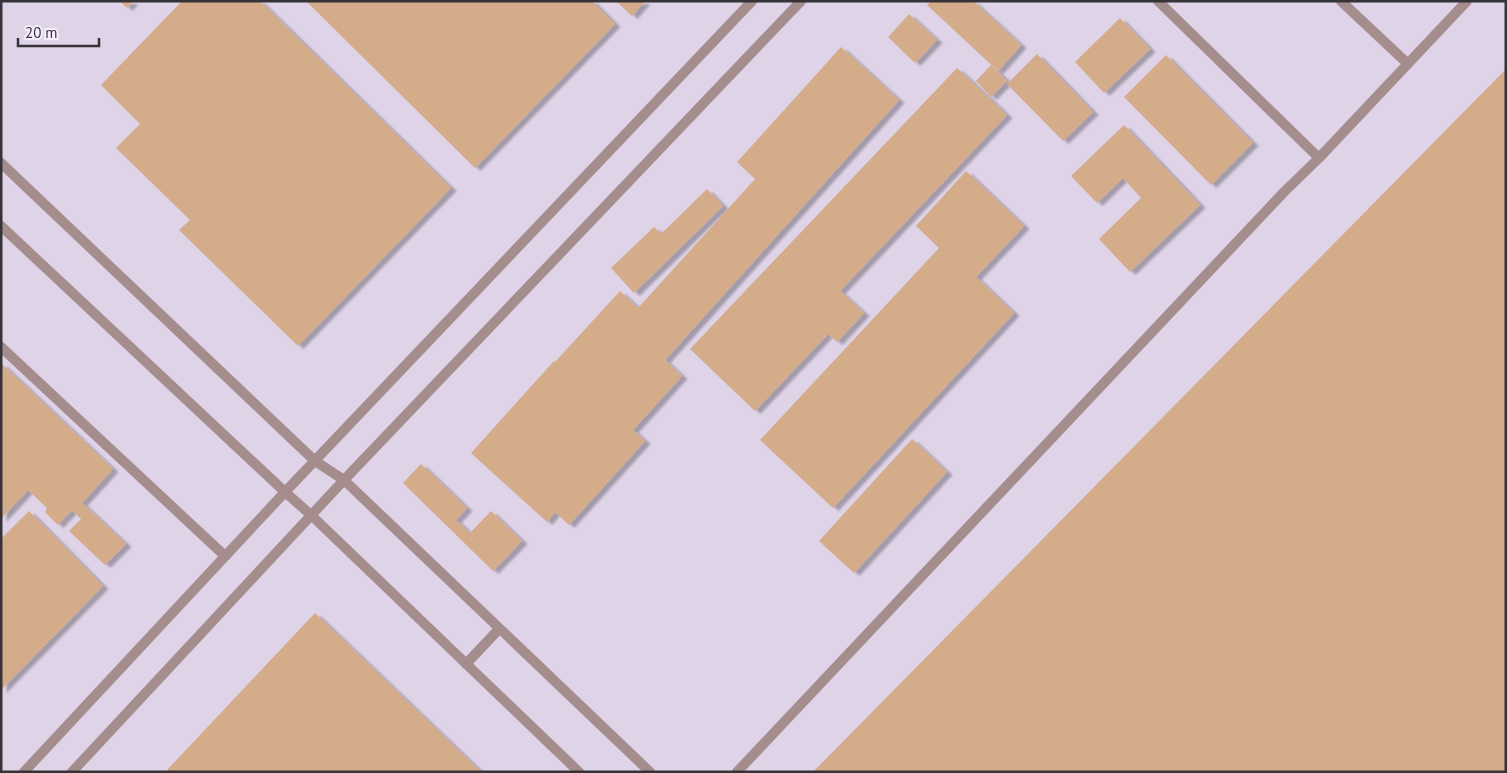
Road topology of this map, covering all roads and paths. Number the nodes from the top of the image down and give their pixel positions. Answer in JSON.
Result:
{"nodes":[{"id":1,"x":752,"y":1,"type":"edge"},
{"id":2,"x":801,"y":1,"type":"edge"},
{"id":3,"x":1158,"y":1,"type":"edge"},
{"id":4,"x":1341,"y":1,"type":"edge"},
{"id":5,"x":1468,"y":1,"type":"edge"},
{"id":6,"x":1408,"y":64,"type":"junction"},
{"id":7,"x":1319,"y":158,"type":"junction"},
{"id":8,"x":3,"y":169,"type":"edge"},
{"id":9,"x":1,"y":226,"type":"edge"},
{"id":10,"x":1,"y":347,"type":"edge"},
{"id":11,"x":314,"y":461,"type":"junction"},
{"id":12,"x":344,"y":480,"type":"junction"},
{"id":13,"x":284,"y":492,"type":"junction"},
{"id":14,"x":311,"y":515,"type":"junction"},
{"id":15,"x":226,"y":556,"type":"junction"},
{"id":16,"x":499,"y":629,"type":"junction"},
{"id":17,"x":466,"y":664,"type":"junction"},
{"id":18,"x":24,"y":772,"type":"edge"},
{"id":19,"x":72,"y":772,"type":"edge"},
{"id":20,"x":579,"y":772,"type":"edge"},
{"id":21,"x":650,"y":772,"type":"edge"},
{"id":22,"x":737,"y":772,"type":"edge"}],
"edges":[{"from":1,"to":11,"type":"street"},
{"from":2,"to":12,"type":"street"},
{"from":3,"to":7,"type":"street"},
{"from":4,"to":6,"type":"street"},
{"from":5,"to":6,"type":"street"},
{"from":6,"to":7,"type":"street"},
{"from":7,"to":22,"type":"street"},
{"from":8,"to":11,"type":"street"},
{"from":9,"to":13,"type":"street"},
{"from":10,"to":15,"type":"street"},
{"from":11,"to":12,"type":"street"},
{"from":11,"to":13,"type":"street"},
{"from":12,"to":14,"type":"street"},
{"from":12,"to":16,"type":"street"},
{"from":13,"to":14,"type":"street"},
{"from":13,"to":15,"type":"street"},
{"from":14,"to":17,"type":"street"},
{"from":14,"to":19,"type":"street"},
{"from":15,"to":18,"type":"street"},
{"from":16,"to":17,"type":"street"},
{"from":16,"to":21,"type":"street"},
{"from":17,"to":20,"type":"street"}]}
